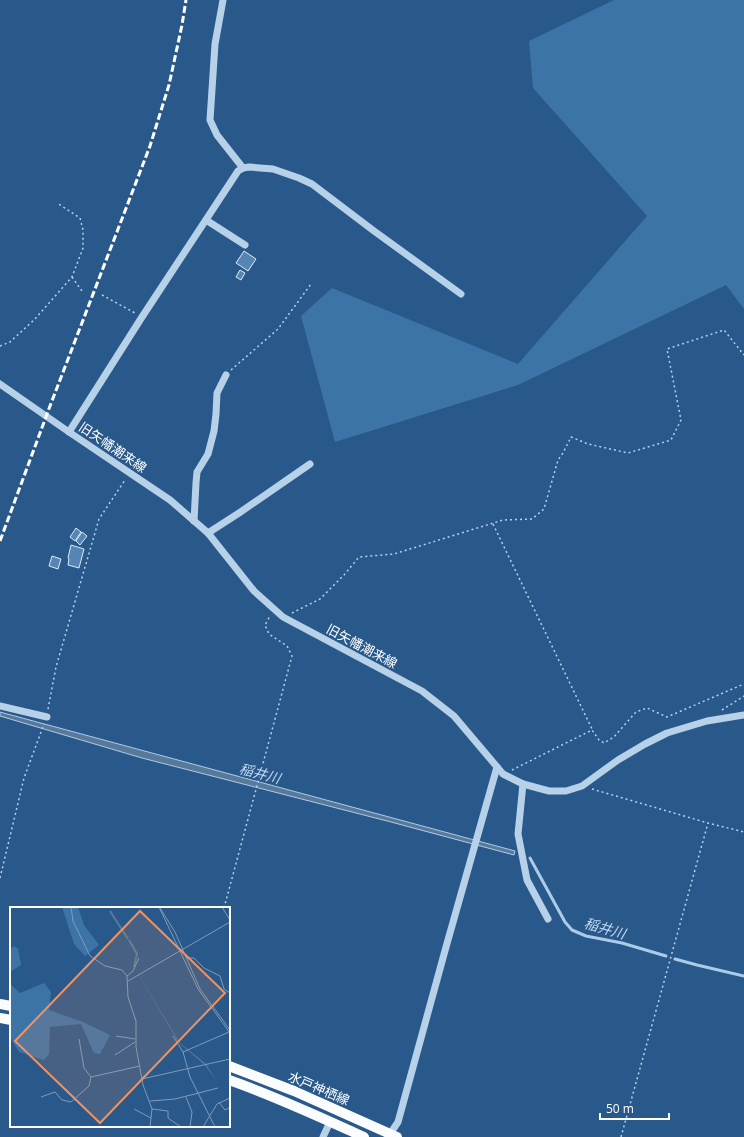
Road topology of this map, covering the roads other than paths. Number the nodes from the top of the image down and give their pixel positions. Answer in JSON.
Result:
{"nodes":[{"id":1,"x":223,"y":0,"type":"edge"},
{"id":2,"x":243,"y":168,"type":"junction"},
{"id":3,"x":206,"y":220,"type":"junction"},
{"id":4,"x":246,"y":245,"type":"dead end"},
{"id":5,"x":461,"y":294,"type":"dead end"},
{"id":6,"x":226,"y":375,"type":"road end"},
{"id":7,"x":1,"y":386,"type":"edge"},
{"id":8,"x":69,"y":432,"type":"junction"},
{"id":9,"x":310,"y":464,"type":"dead end"},
{"id":10,"x":194,"y":521,"type":"junction"},
{"id":11,"x":208,"y":533,"type":"junction"},
{"id":12,"x":0,"y":706,"type":"edge"},
{"id":13,"x":744,"y":715,"type":"edge"},
{"id":14,"x":46,"y":719,"type":"road end"},
{"id":15,"x":497,"y":768,"type":"junction"},
{"id":16,"x":522,"y":784,"type":"junction"},
{"id":17,"x":548,"y":919,"type":"dead end"},
{"id":18,"x":0,"y":1004,"type":"edge"},
{"id":19,"x":10,"y":1006,"type":"edge"},
{"id":20,"x":0,"y":1018,"type":"edge"},
{"id":21,"x":10,"y":1020,"type":"edge"},
{"id":22,"x":230,"y":1066,"type":"edge"},
{"id":23,"x":230,"y":1080,"type":"edge"},
{"id":24,"x":330,"y":1122,"type":"junction"},
{"id":25,"x":392,"y":1136,"type":"edge"},
{"id":26,"x":323,"y":1137,"type":"edge"},
{"id":27,"x":364,"y":1137,"type":"edge"}],
"edges":[{"from":1,"to":2,"type":"street"},
{"from":2,"to":3,"type":"street"},
{"from":2,"to":5,"type":"street"},
{"from":3,"to":4,"type":"street"},
{"from":3,"to":8,"type":"street"},
{"from":6,"to":10,"type":"street"},
{"from":7,"to":8,"type":"street","name":"旧矢幡潮来線"},
{"from":8,"to":10,"type":"street","name":"旧矢幡潮来線"},
{"from":9,"to":11,"type":"street"},
{"from":10,"to":11,"type":"street","name":"旧矢幡潮来線"},
{"from":11,"to":15,"type":"street","name":"旧矢幡潮来線"},
{"from":12,"to":14,"type":"street"},
{"from":13,"to":16,"type":"street","name":"旧矢幡潮来線"},
{"from":15,"to":16,"type":"street","name":"旧矢幡潮来線"},
{"from":15,"to":25,"type":"street"},
{"from":16,"to":17,"type":"street"},
{"from":18,"to":19,"type":"main road"},
{"from":20,"to":21,"type":"main road"},
{"from":22,"to":25,"type":"main road","name":"水戸神栖線"},
{"from":23,"to":24,"type":"main road","name":"水戸神栖線"},
{"from":24,"to":26,"type":"street"},
{"from":24,"to":27,"type":"main road","name":"水戸神栖線"}]}
